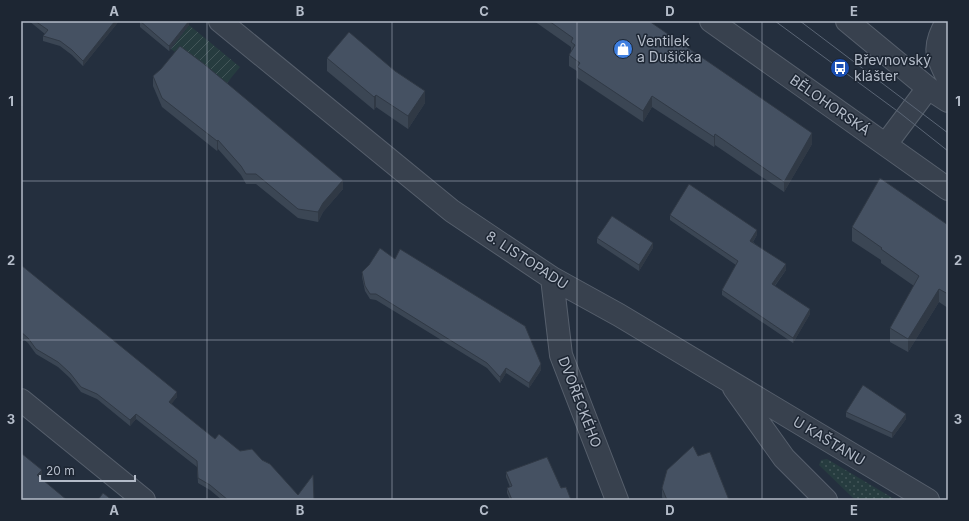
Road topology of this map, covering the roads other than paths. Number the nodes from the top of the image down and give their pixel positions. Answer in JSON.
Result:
{"nodes":[{"id":1,"x":220,"y":21,"type":"edge"},
{"id":2,"x":711,"y":21,"type":"edge"},
{"id":3,"x":847,"y":21,"type":"edge"},
{"id":4,"x":948,"y":21,"type":"edge"},
{"id":5,"x":948,"y":78,"type":"edge"},
{"id":6,"x":928,"y":88,"type":"junction"},
{"id":7,"x":948,"y":101,"type":"edge"},
{"id":8,"x":886,"y":144,"type":"junction"},
{"id":9,"x":948,"y":189,"type":"edge"},
{"id":10,"x":552,"y":278,"type":"junction"},
{"id":11,"x":730,"y":382,"type":"junction"},
{"id":12,"x":21,"y":400,"type":"edge"},
{"id":13,"x":144,"y":500,"type":"edge"},
{"id":14,"x":617,"y":500,"type":"edge"},
{"id":15,"x":826,"y":500,"type":"edge"},
{"id":16,"x":928,"y":500,"type":"edge"}],
"edges":[{"from":1,"to":10,"type":"street","name":"8. LISTOPADU"},
{"from":2,"to":8,"type":"street","name":"BĚLOHORSKÁ"},
{"from":3,"to":6,"type":"street"},
{"from":4,"to":5,"type":"street"},
{"from":6,"to":7,"type":"street"},
{"from":6,"to":8,"type":"street"},
{"from":8,"to":9,"type":"street","name":"BĚLOHORSKÁ"},
{"from":10,"to":11,"type":"street","name":"8. LISTOPADU"},
{"from":10,"to":14,"type":"street","name":"DVOŘECKÉHO"},
{"from":11,"to":15,"type":"street","name":"8. LISTOPADU"},
{"from":11,"to":16,"type":"street","name":"U KAŠTANU"},
{"from":12,"to":13,"type":"street"}]}
